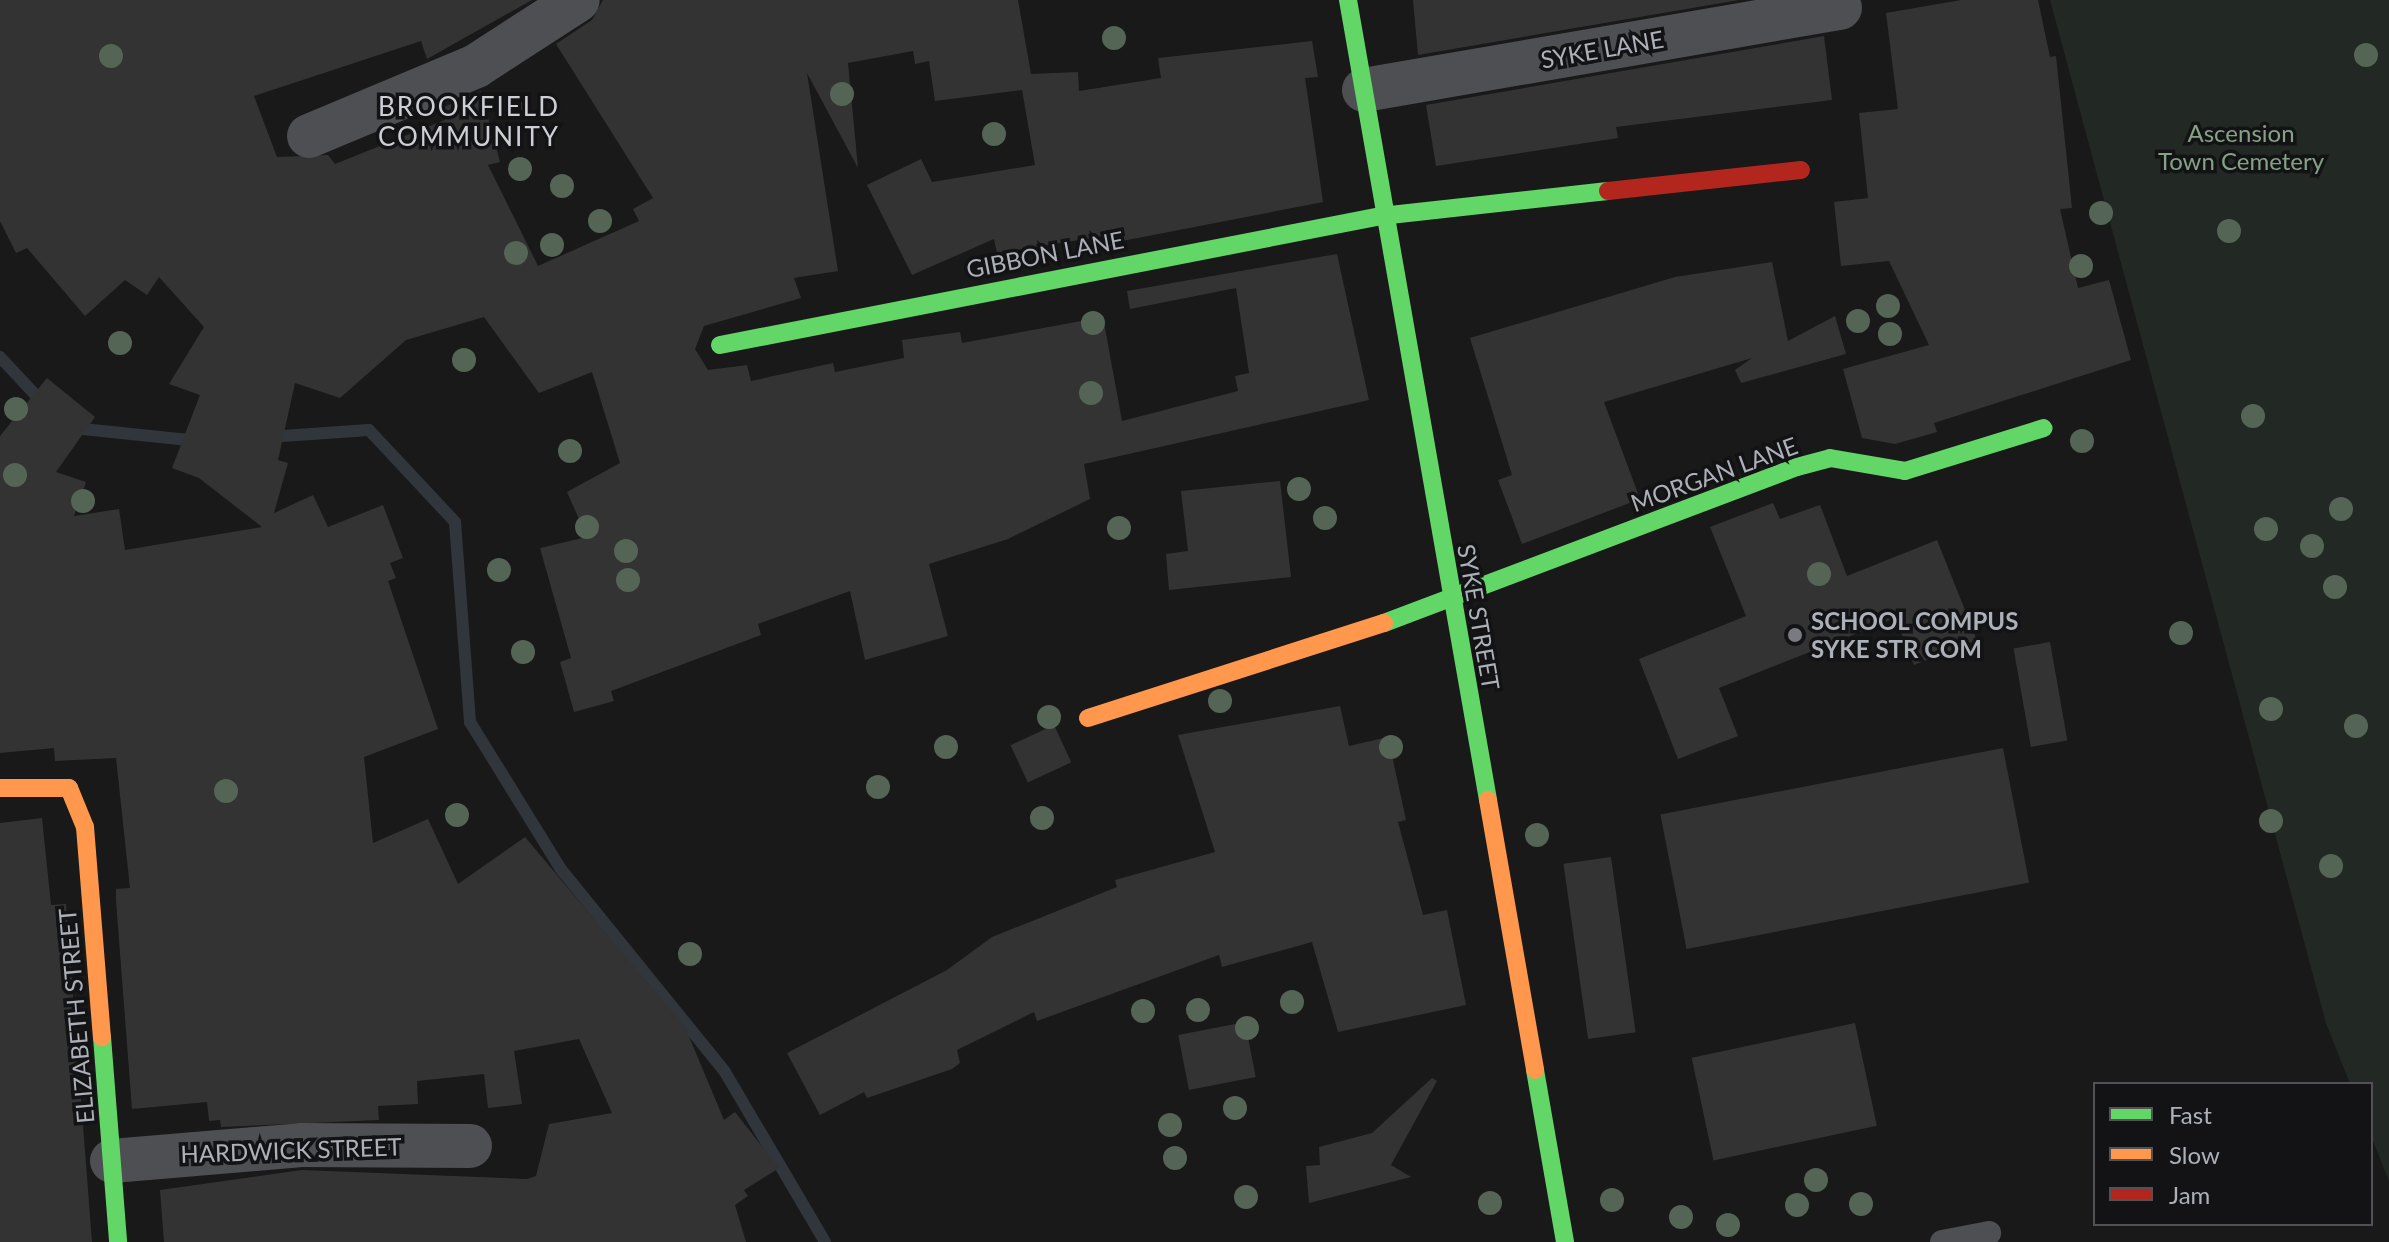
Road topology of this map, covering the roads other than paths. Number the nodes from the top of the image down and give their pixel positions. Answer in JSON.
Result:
{"nodes":[{"id":1,"x":578,"y":0,"type":"edge"},
{"id":2,"x":1348,"y":0,"type":"edge"},
{"id":3,"x":1840,"y":8,"type":"dead end"},
{"id":4,"x":1364,"y":90,"type":"junction"},
{"id":5,"x":309,"y":136,"type":"dead end"},
{"id":6,"x":1801,"y":170,"type":"dead end"},
{"id":7,"x":1381,"y":216,"type":"junction"},
{"id":8,"x":720,"y":345,"type":"dead end"},
{"id":9,"x":2044,"y":428,"type":"dead end"},
{"id":10,"x":1451,"y":596,"type":"junction"},
{"id":11,"x":1088,"y":718,"type":"dead end"},
{"id":12,"x":0,"y":788,"type":"edge"},
{"id":13,"x":470,"y":1146,"type":"dead end"},
{"id":14,"x":112,"y":1161,"type":"junction"},
{"id":15,"x":1989,"y":1233,"type":"dead end"},
{"id":16,"x":118,"y":1242,"type":"edge"},
{"id":17,"x":1565,"y":1242,"type":"edge"},
{"id":18,"x":1942,"y":1242,"type":"edge"}],
"edges":[{"from":1,"to":5,"type":"street"},
{"from":2,"to":4,"type":"street","name":"SYKE STREET"},
{"from":3,"to":4,"type":"street","name":"SYKE LANE"},
{"from":4,"to":7,"type":"street","name":"SYKE STREET"},
{"from":6,"to":7,"type":"street","name":"GIBBON LANE"},
{"from":7,"to":8,"type":"street","name":"GIBBON LANE"},
{"from":7,"to":10,"type":"street","name":"SYKE STREET"},
{"from":9,"to":10,"type":"street","name":"MORGAN LANE"},
{"from":10,"to":11,"type":"street","name":"MORGAN LANE"},
{"from":10,"to":17,"type":"street","name":"SYKE STREET"},
{"from":12,"to":14,"type":"street","name":"ELIZABETH STREET"},
{"from":13,"to":14,"type":"street","name":"HARDWICK STREET"},
{"from":14,"to":16,"type":"street","name":"ELIZABETH STREET"},
{"from":15,"to":18,"type":"lane"}]}
